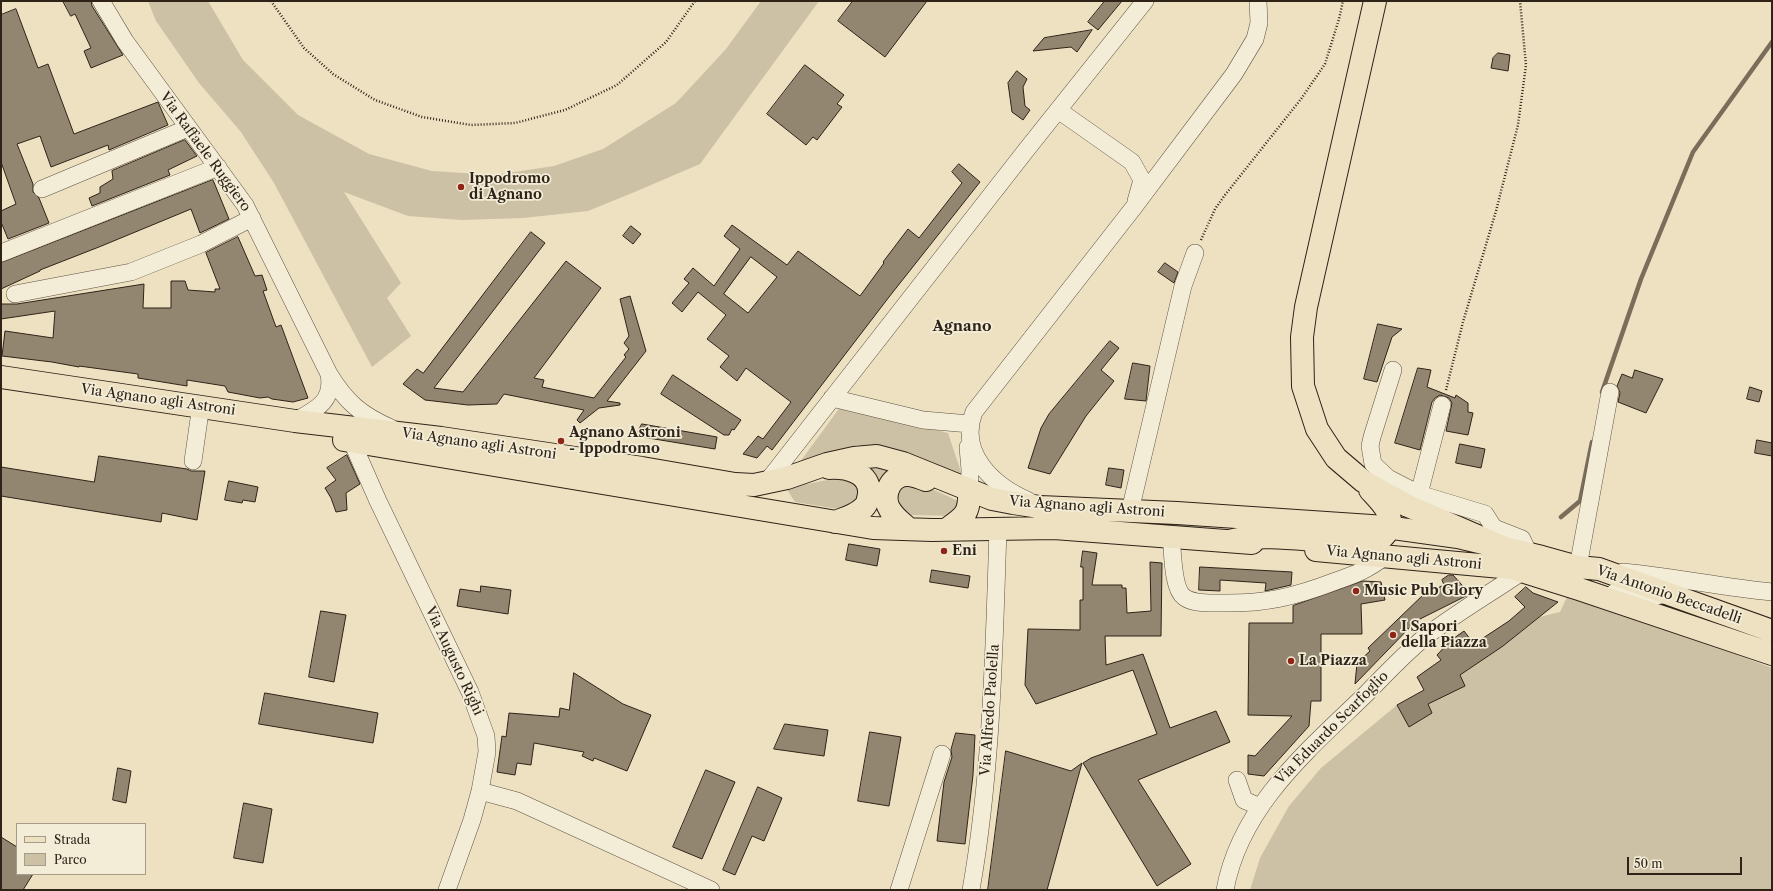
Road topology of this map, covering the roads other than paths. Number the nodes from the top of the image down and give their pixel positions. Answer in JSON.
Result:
{"nodes":[{"id":1,"x":100,"y":1,"type":"edge"},
{"id":2,"x":1145,"y":1,"type":"edge"},
{"id":3,"x":1258,"y":1,"type":"edge"},
{"id":4,"x":1375,"y":1,"type":"edge"},
{"id":5,"x":1058,"y":110,"type":"junction"},
{"id":6,"x":188,"y":128,"type":"junction"},
{"id":7,"x":218,"y":167,"type":"junction"},
{"id":8,"x":42,"y":189,"type":"dead end"},
{"id":9,"x":1134,"y":207,"type":"junction"},
{"id":10,"x":252,"y":218,"type":"junction"},
{"id":11,"x":1,"y":253,"type":"edge"},
{"id":12,"x":1195,"y":253,"type":"road end"},
{"id":13,"x":15,"y":294,"type":"dead end"},
{"id":14,"x":1393,"y":370,"type":"dead end"},
{"id":15,"x":329,"y":374,"type":"junction"},
{"id":16,"x":1,"y":377,"type":"edge"},
{"id":17,"x":1,"y":388,"type":"edge"},
{"id":18,"x":1610,"y":392,"type":"dead end"},
{"id":19,"x":832,"y":398,"type":"junction"},
{"id":20,"x":1442,"y":405,"type":"road end"},
{"id":21,"x":199,"y":419,"type":"junction"},
{"id":22,"x":295,"y":420,"type":"junction"},
{"id":23,"x":970,"y":429,"type":"junction"},
{"id":24,"x":403,"y":433,"type":"junction"},
{"id":25,"x":351,"y":434,"type":"junction"},
{"id":26,"x":193,"y":461,"type":"dead end"},
{"id":27,"x":815,"y":468,"type":"junction"},
{"id":28,"x":787,"y":478,"type":"junction"},
{"id":29,"x":1363,"y":482,"type":"junction"},
{"id":30,"x":766,"y":483,"type":"junction"},
{"id":31,"x":969,"y":491,"type":"junction"},
{"id":32,"x":1419,"y":494,"type":"junction"},
{"id":33,"x":1040,"y":506,"type":"junction"},
{"id":34,"x":1130,"y":511,"type":"junction"},
{"id":35,"x":807,"y":517,"type":"junction"},
{"id":36,"x":835,"y":522,"type":"junction"},
{"id":37,"x":998,"y":528,"type":"junction"},
{"id":38,"x":1389,"y":528,"type":"junction"},
{"id":39,"x":909,"y":529,"type":"junction"},
{"id":40,"x":946,"y":529,"type":"junction"},
{"id":41,"x":1171,"y":536,"type":"junction"},
{"id":42,"x":1233,"y":540,"type":"junction"},
{"id":43,"x":1384,"y":556,"type":"junction"},
{"id":44,"x":1519,"y":556,"type":"junction"},
{"id":45,"x":1470,"y":563,"type":"junction"},
{"id":46,"x":1588,"y":568,"type":"junction"},
{"id":47,"x":1724,"y":587,"type":"junction"},
{"id":48,"x":1579,"y":588,"type":"junction"},
{"id":49,"x":1772,"y":592,"type":"edge"},
{"id":50,"x":1669,"y":594,"type":"junction"},
{"id":51,"x":1481,"y":599,"type":"junction"},
{"id":52,"x":1772,"y":631,"type":"edge"},
{"id":53,"x":1772,"y":654,"type":"edge"},
{"id":54,"x":942,"y":754,"type":"dead end"},
{"id":55,"x":1237,"y":780,"type":"dead end"},
{"id":56,"x":480,"y":791,"type":"junction"},
{"id":57,"x":1260,"y":807,"type":"junction"},
{"id":58,"x":447,"y":890,"type":"edge"},
{"id":59,"x":711,"y":890,"type":"edge"},
{"id":60,"x":899,"y":890,"type":"edge"},
{"id":61,"x":971,"y":890,"type":"edge"},
{"id":62,"x":1225,"y":890,"type":"edge"}],
"edges":[{"from":1,"to":6,"type":"street","name":"Via Raffaele Ruggiero"},
{"from":2,"to":5,"type":"street"},
{"from":3,"to":9,"type":"street"},
{"from":4,"to":29,"type":"main road"},
{"from":5,"to":9,"type":"street"},
{"from":5,"to":19,"type":"street"},
{"from":6,"to":7,"type":"street","name":"Via Raffaele Ruggiero"},
{"from":6,"to":8,"type":"street"},
{"from":7,"to":10,"type":"street","name":"Via Raffaele Ruggiero"},
{"from":7,"to":11,"type":"street"},
{"from":9,"to":23,"type":"street"},
{"from":10,"to":13,"type":"street"},
{"from":10,"to":15,"type":"street","name":"Via Raffaele Ruggiero"},
{"from":12,"to":34,"type":"street"},
{"from":14,"to":32,"type":"street"},
{"from":15,"to":22,"type":"street"},
{"from":15,"to":24,"type":"street","name":"Via Raffaele Ruggiero"},
{"from":16,"to":22,"type":"main road","name":"Via Agnano agli Astroni"},
{"from":17,"to":21,"type":"main road","name":"Via Agnano agli Astroni"},
{"from":18,"to":46,"type":"street"},
{"from":19,"to":23,"type":"street"},
{"from":19,"to":30,"type":"street"},
{"from":20,"to":32,"type":"street"},
{"from":21,"to":25,"type":"main road","name":"Via Agnano agli Astroni"},
{"from":21,"to":26,"type":"street"},
{"from":22,"to":25,"type":"main road","name":"Via Agnano agli Astroni"},
{"from":23,"to":31,"type":"street"},
{"from":23,"to":33,"type":"street"},
{"from":24,"to":25,"type":"main road","name":"Via Agnano agli Astroni"},
{"from":24,"to":30,"type":"main road","name":"Via Agnano agli Astroni"},
{"from":25,"to":35,"type":"main road","name":"Via Agnano agli Astroni"},
{"from":25,"to":56,"type":"street","name":"Via Augusto Righi"},
{"from":27,"to":28,"type":"main road","name":"Via Agnano agli Astroni"},
{"from":27,"to":31,"type":"main road","name":"Via Agnano agli Astroni"},
{"from":27,"to":36,"type":"main road"},
{"from":28,"to":30,"type":"main road","name":"Via Agnano agli Astroni"},
{"from":28,"to":35,"type":"main road"},
{"from":29,"to":38,"type":"main road"},
{"from":29,"to":44,"type":"main road"},
{"from":31,"to":33,"type":"main road","name":"Via Agnano agli Astroni"},
{"from":31,"to":39,"type":"main road"},
{"from":31,"to":40,"type":"main road"},
{"from":32,"to":44,"type":"street"},
{"from":33,"to":34,"type":"main road","name":"Via Agnano agli Astroni"},
{"from":34,"to":38,"type":"main road","name":"Via Agnano agli Astroni"},
{"from":35,"to":36,"type":"main road","name":"Via Agnano agli Astroni"},
{"from":36,"to":39,"type":"main road","name":"Via Agnano agli Astroni"},
{"from":37,"to":40,"type":"main road","name":"Via Agnano agli Astroni"},
{"from":37,"to":41,"type":"main road","name":"Via Agnano agli Astroni"},
{"from":37,"to":61,"type":"street","name":"Via Alfredo Paolella"},
{"from":38,"to":42,"type":"main road"},
{"from":38,"to":44,"type":"main road","name":"Via Agnano agli Astroni"},
{"from":39,"to":40,"type":"main road","name":"Via Agnano agli Astroni"},
{"from":41,"to":42,"type":"main road","name":"Via Agnano agli Astroni"},
{"from":41,"to":43,"type":"street"},
{"from":42,"to":43,"type":"main road","name":"Via Agnano agli Astroni"},
{"from":43,"to":45,"type":"main road","name":"Via Agnano agli Astroni"},
{"from":44,"to":45,"type":"main road","name":"Via Agnano agli Astroni"},
{"from":44,"to":46,"type":"main road","name":"Via Antonio Beccadelli"},
{"from":44,"to":48,"type":"main road","name":"Via Antonio Beccadelli"},
{"from":44,"to":51,"type":"street","name":"Via Eduardo Scarfoglio"},
{"from":45,"to":51,"type":"street"},
{"from":46,"to":47,"type":"street"},
{"from":46,"to":50,"type":"main road","name":"Via Antonio Beccadelli"},
{"from":47,"to":49,"type":"street"},
{"from":47,"to":50,"type":"street"},
{"from":48,"to":50,"type":"street"},
{"from":48,"to":53,"type":"main road","name":"Via Antonio Beccadelli"},
{"from":50,"to":52,"type":"main road","name":"Via Antonio Beccadelli"},
{"from":51,"to":57,"type":"street","name":"Via Eduardo Scarfoglio"},
{"from":54,"to":60,"type":"street"},
{"from":55,"to":57,"type":"street"},
{"from":56,"to":58,"type":"street","name":"Via Augusto Righi"},
{"from":56,"to":59,"type":"street"},
{"from":57,"to":62,"type":"street","name":"Via Eduardo Scarfoglio"}]}
